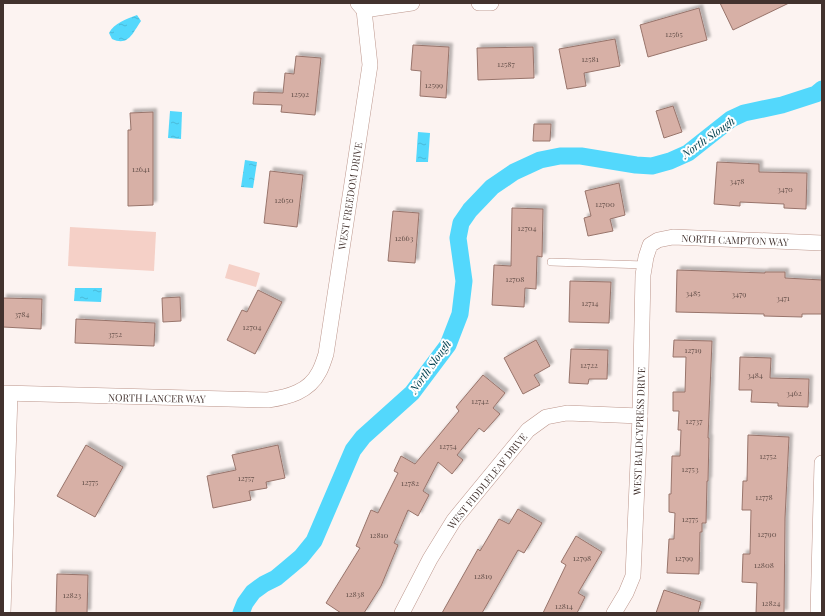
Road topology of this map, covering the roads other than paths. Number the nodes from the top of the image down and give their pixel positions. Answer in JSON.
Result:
{"nodes":[{"id":1,"x":412,"y":3,"type":"edge"},
{"id":2,"x":479,"y":3,"type":"edge"},
{"id":3,"x":491,"y":3,"type":"edge"},
{"id":4,"x":361,"y":7,"type":"edge"},
{"id":5,"x":822,"y":243,"type":"edge"},
{"id":6,"x":650,"y":245,"type":"joint"},
{"id":7,"x":551,"y":262,"type":"dead end"},
{"id":8,"x":645,"y":265,"type":"junction"},
{"id":9,"x":308,"y":386,"type":"joint"},
{"id":10,"x":6,"y":393,"type":"edge"},
{"id":11,"x":640,"y":416,"type":"junction"},
{"id":12,"x":822,"y":463,"type":"edge"},
{"id":13,"x":3,"y":613,"type":"edge"},
{"id":14,"x":402,"y":613,"type":"edge"},
{"id":15,"x":614,"y":613,"type":"edge"},
{"id":16,"x":818,"y":613,"type":"edge"}],
"edges":[{"from":1,"to":4,"type":"street"},
{"from":2,"to":3,"type":"street"},
{"from":4,"to":9,"type":"street","name":"WEST FREEDOM DRIVE"},
{"from":5,"to":6,"type":"street","name":"NORTH CAMPTON WAY"},
{"from":6,"to":8,"type":"street","name":"WEST BALDCYPRESS DRIVE"},
{"from":7,"to":8,"type":"lane"},
{"from":8,"to":11,"type":"street","name":"WEST BALDCYPRESS DRIVE"},
{"from":9,"to":10,"type":"street","name":"NORTH LANCER WAY"},
{"from":10,"to":13,"type":"street"},
{"from":11,"to":14,"type":"street","name":"WEST FIDDLELEAF DRIVE"},
{"from":11,"to":15,"type":"street","name":"WEST BALDCYPRESS DRIVE"},
{"from":12,"to":16,"type":"street"}]}
